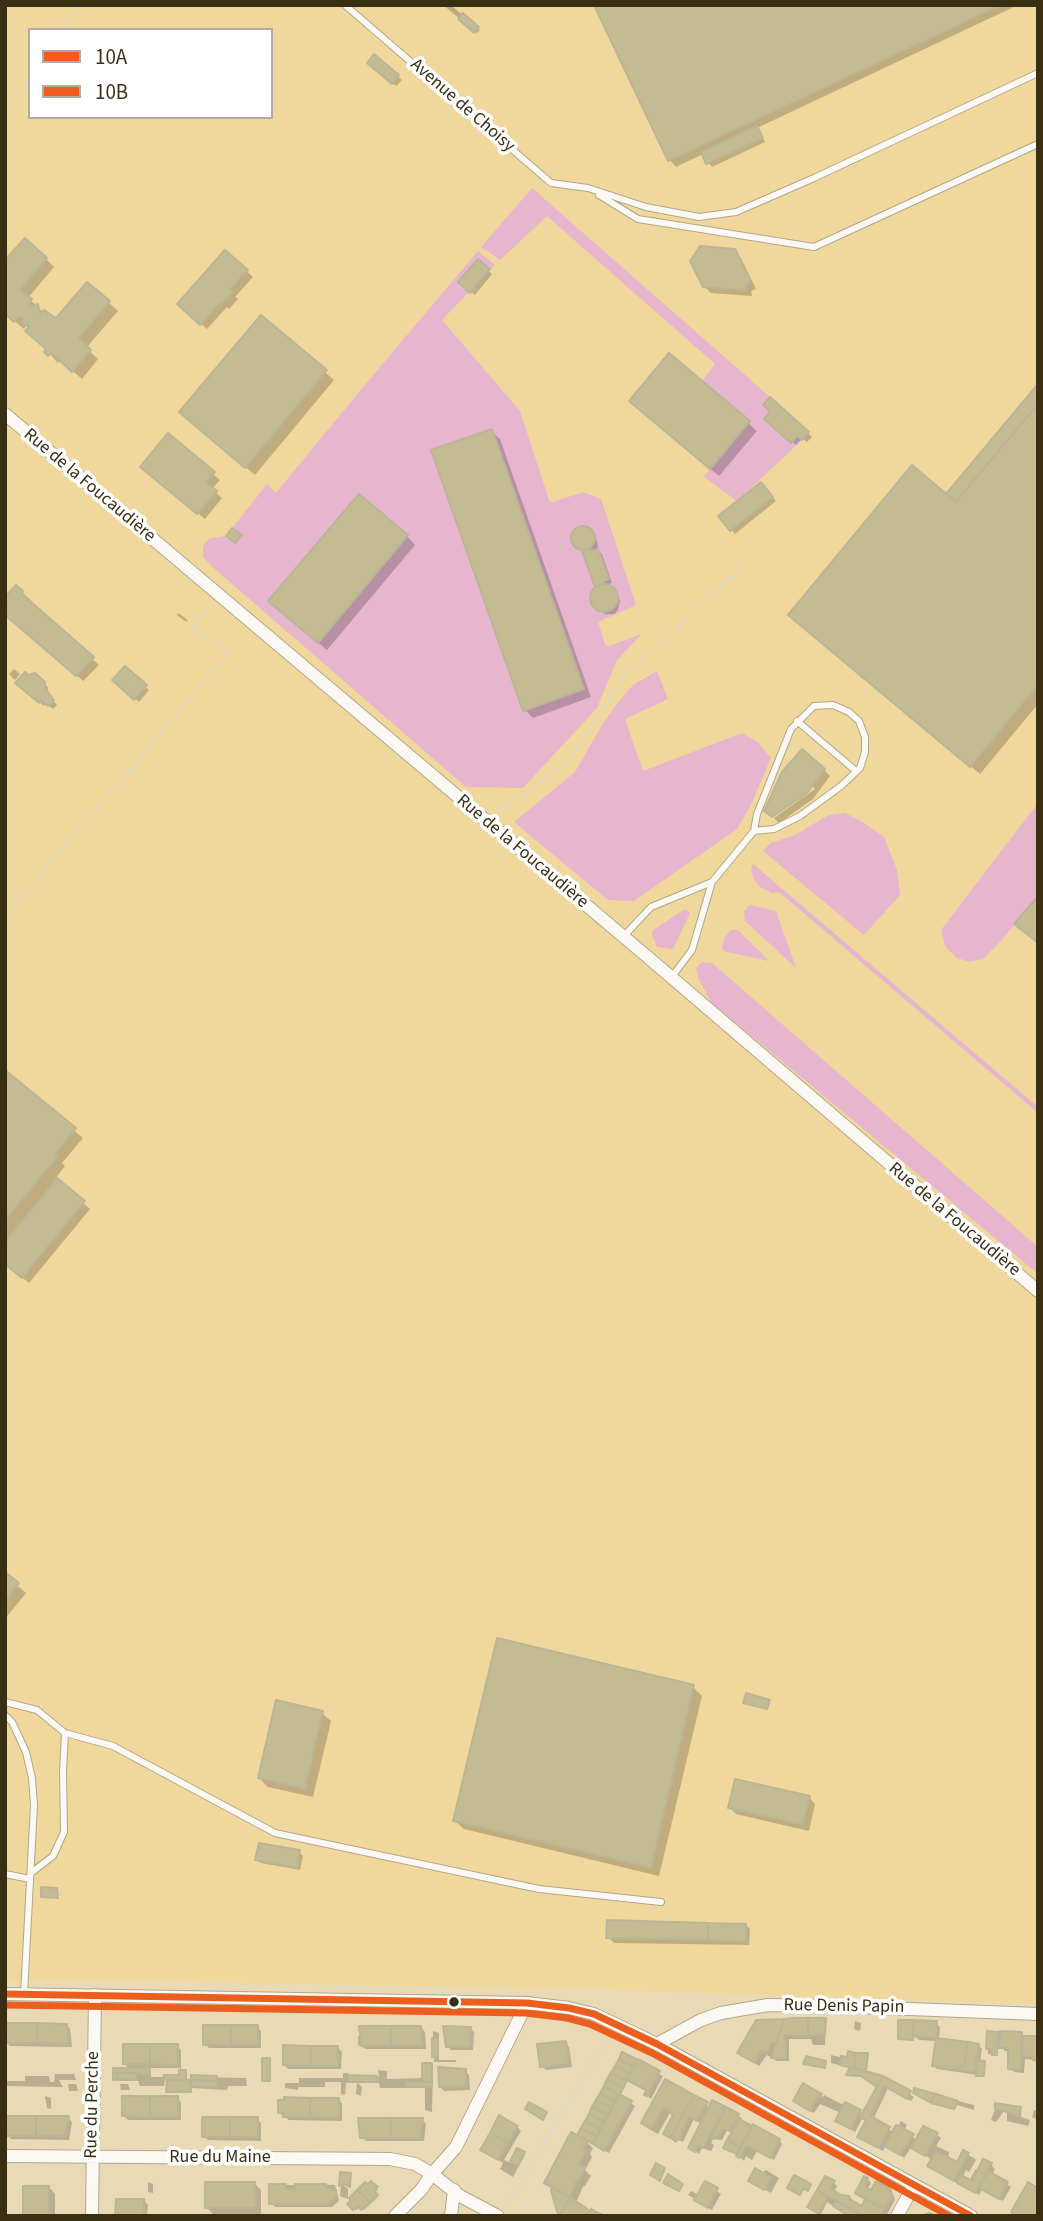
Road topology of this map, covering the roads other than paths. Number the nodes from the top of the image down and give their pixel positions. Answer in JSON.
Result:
{"nodes":[{"id":1,"x":345,"y":5,"type":"edge"},
{"id":2,"x":1038,"y":73,"type":"edge"},
{"id":3,"x":1038,"y":144,"type":"edge"},
{"id":4,"x":588,"y":188,"type":"junction"},
{"id":5,"x":5,"y":414,"type":"edge"},
{"id":6,"x":797,"y":721,"type":"junction"},
{"id":7,"x":856,"y":771,"type":"junction"},
{"id":8,"x":754,"y":831,"type":"junction"},
{"id":9,"x":712,"y":882,"type":"junction"},
{"id":10,"x":623,"y":937,"type":"junction"},
{"id":11,"x":671,"y":978,"type":"junction"},
{"id":12,"x":1038,"y":1292,"type":"edge"},
{"id":13,"x":5,"y":1702,"type":"edge"},
{"id":14,"x":5,"y":1715,"type":"edge"},
{"id":15,"x":65,"y":1733,"type":"junction"},
{"id":16,"x":5,"y":1866,"type":"edge"},
{"id":17,"x":9,"y":1875,"type":"edge"},
{"id":18,"x":30,"y":1876,"type":"junction"},
{"id":19,"x":661,"y":1902,"type":"dead end"},
{"id":20,"x":25,"y":1988,"type":"junction"},
{"id":21,"x":5,"y":1994,"type":"edge"},
{"id":22,"x":95,"y":1995,"type":"junction"},
{"id":23,"x":527,"y":2003,"type":"junction"},
{"id":24,"x":1038,"y":2014,"type":"edge"},
{"id":25,"x":657,"y":2044,"type":"junction"},
{"id":26,"x":5,"y":2156,"type":"edge"},
{"id":27,"x":92,"y":2158,"type":"junction"},
{"id":28,"x":432,"y":2174,"type":"junction"},
{"id":29,"x":914,"y":2185,"type":"junction"},
{"id":30,"x":454,"y":2190,"type":"junction"},
{"id":31,"x":92,"y":2216,"type":"edge"},
{"id":32,"x":395,"y":2216,"type":"edge"},
{"id":33,"x":451,"y":2216,"type":"edge"},
{"id":34,"x":498,"y":2216,"type":"edge"},
{"id":35,"x":897,"y":2216,"type":"edge"},
{"id":36,"x":971,"y":2216,"type":"edge"}],
"edges":[{"from":1,"to":4,"type":"lane","name":"Avenue de Choisy"},
{"from":2,"to":4,"type":"lane"},
{"from":3,"to":4,"type":"lane"},
{"from":5,"to":10,"type":"street","name":"Rue de la Foucaudière"},
{"from":6,"to":7,"type":"lane"},
{"from":6,"to":7,"type":"lane"},
{"from":6,"to":8,"type":"lane"},
{"from":7,"to":8,"type":"lane"},
{"from":8,"to":9,"type":"lane"},
{"from":9,"to":10,"type":"lane"},
{"from":9,"to":11,"type":"lane"},
{"from":10,"to":11,"type":"street","name":"Rue de la Foucaudière"},
{"from":11,"to":12,"type":"street","name":"Rue de la Foucaudière"},
{"from":13,"to":15,"type":"lane"},
{"from":14,"to":18,"type":"lane"},
{"from":15,"to":18,"type":"lane"},
{"from":15,"to":19,"type":"lane"},
{"from":16,"to":17,"type":"lane"},
{"from":17,"to":18,"type":"lane"},
{"from":18,"to":20,"type":"lane"},
{"from":20,"to":21,"type":"street"},
{"from":20,"to":22,"type":"street"},
{"from":22,"to":23,"type":"street"},
{"from":22,"to":27,"type":"street","name":"Rue du Perche"},
{"from":23,"to":25,"type":"street"},
{"from":23,"to":28,"type":"street"},
{"from":24,"to":25,"type":"street","name":"Rue Denis Papin"},
{"from":25,"to":29,"type":"street"},
{"from":26,"to":27,"type":"street","name":"Rue du Maine"},
{"from":27,"to":28,"type":"street","name":"Rue du Maine"},
{"from":27,"to":31,"type":"street","name":"Rue du Perche"},
{"from":28,"to":30,"type":"street","name":"Rue du Maine"},
{"from":28,"to":32,"type":"street"},
{"from":29,"to":35,"type":"street"},
{"from":29,"to":36,"type":"street"},
{"from":30,"to":33,"type":"street"},
{"from":30,"to":34,"type":"street","name":"Rue du Maine"}]}
